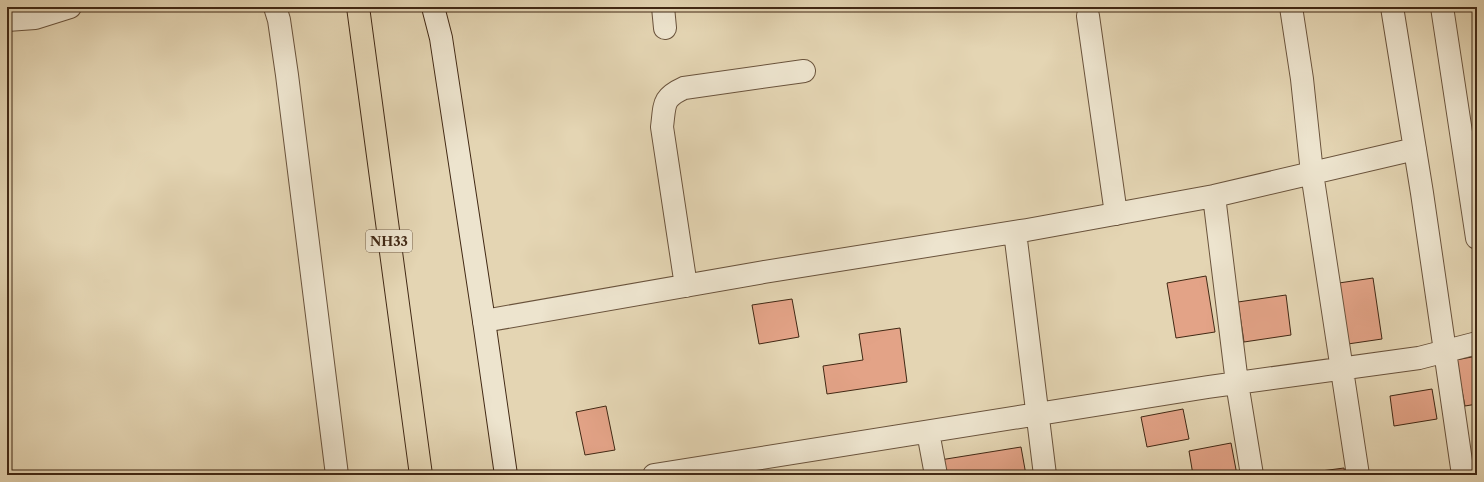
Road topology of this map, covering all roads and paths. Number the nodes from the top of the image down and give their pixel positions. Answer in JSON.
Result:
{"nodes":[{"id":1,"x":70,"y":7,"type":"edge"},
{"id":2,"x":275,"y":7,"type":"edge"},
{"id":3,"x":358,"y":7,"type":"edge"},
{"id":4,"x":433,"y":7,"type":"edge"},
{"id":5,"x":1290,"y":7,"type":"edge"},
{"id":6,"x":1392,"y":7,"type":"edge"},
{"id":7,"x":1442,"y":7,"type":"edge"},
{"id":8,"x":1088,"y":16,"type":"dead end"},
{"id":9,"x":7,"y":20,"type":"edge"},
{"id":10,"x":804,"y":71,"type":"dead end"},
{"id":11,"x":1415,"y":149,"type":"junction"},
{"id":12,"x":1312,"y":173,"type":"junction"},
{"id":13,"x":1214,"y":196,"type":"junction"},
{"id":14,"x":1116,"y":214,"type":"junction"},
{"id":15,"x":1014,"y":232,"type":"junction"},
{"id":16,"x":1477,"y":238,"type":"edge"},
{"id":17,"x":686,"y":286,"type":"junction"},
{"id":18,"x":484,"y":321,"type":"junction"},
{"id":19,"x":1477,"y":343,"type":"edge"},
{"id":20,"x":1444,"y":352,"type":"junction"},
{"id":21,"x":1341,"y":369,"type":"junction"},
{"id":22,"x":1237,"y":383,"type":"junction"},
{"id":23,"x":1038,"y":414,"type":"junction"},
{"id":24,"x":928,"y":432,"type":"junction"},
{"id":25,"x":1466,"y":458,"type":"edge"},
{"id":26,"x":728,"y":469,"type":"edge"},
{"id":27,"x":337,"y":475,"type":"edge"},
{"id":28,"x":421,"y":475,"type":"edge"},
{"id":29,"x":506,"y":475,"type":"edge"},
{"id":30,"x":654,"y":475,"type":"edge"},
{"id":31,"x":936,"y":475,"type":"edge"},
{"id":32,"x":1045,"y":475,"type":"edge"},
{"id":33,"x":1252,"y":475,"type":"edge"},
{"id":34,"x":1358,"y":475,"type":"edge"}],
"edges":[{"from":1,"to":9,"type":"street"},
{"from":2,"to":27,"type":"street"},
{"from":3,"to":28,"type":"highway","number":"NH33"},
{"from":4,"to":18,"type":"street"},
{"from":5,"to":12,"type":"street"},
{"from":6,"to":11,"type":"street"},
{"from":7,"to":16,"type":"street"},
{"from":8,"to":14,"type":"street"},
{"from":10,"to":17,"type":"street"},
{"from":11,"to":12,"type":"street"},
{"from":11,"to":20,"type":"street"},
{"from":12,"to":13,"type":"street"},
{"from":12,"to":21,"type":"street"},
{"from":13,"to":14,"type":"street"},
{"from":13,"to":22,"type":"street"},
{"from":14,"to":15,"type":"street"},
{"from":15,"to":17,"type":"street"},
{"from":15,"to":23,"type":"street"},
{"from":17,"to":18,"type":"street"},
{"from":18,"to":29,"type":"street"},
{"from":19,"to":20,"type":"street"},
{"from":20,"to":21,"type":"street"},
{"from":20,"to":25,"type":"street"},
{"from":21,"to":22,"type":"street"},
{"from":21,"to":34,"type":"street"},
{"from":22,"to":23,"type":"street"},
{"from":22,"to":33,"type":"street"},
{"from":23,"to":24,"type":"street"},
{"from":23,"to":32,"type":"street"},
{"from":24,"to":26,"type":"street"},
{"from":24,"to":31,"type":"street"},
{"from":26,"to":30,"type":"street"}]}
